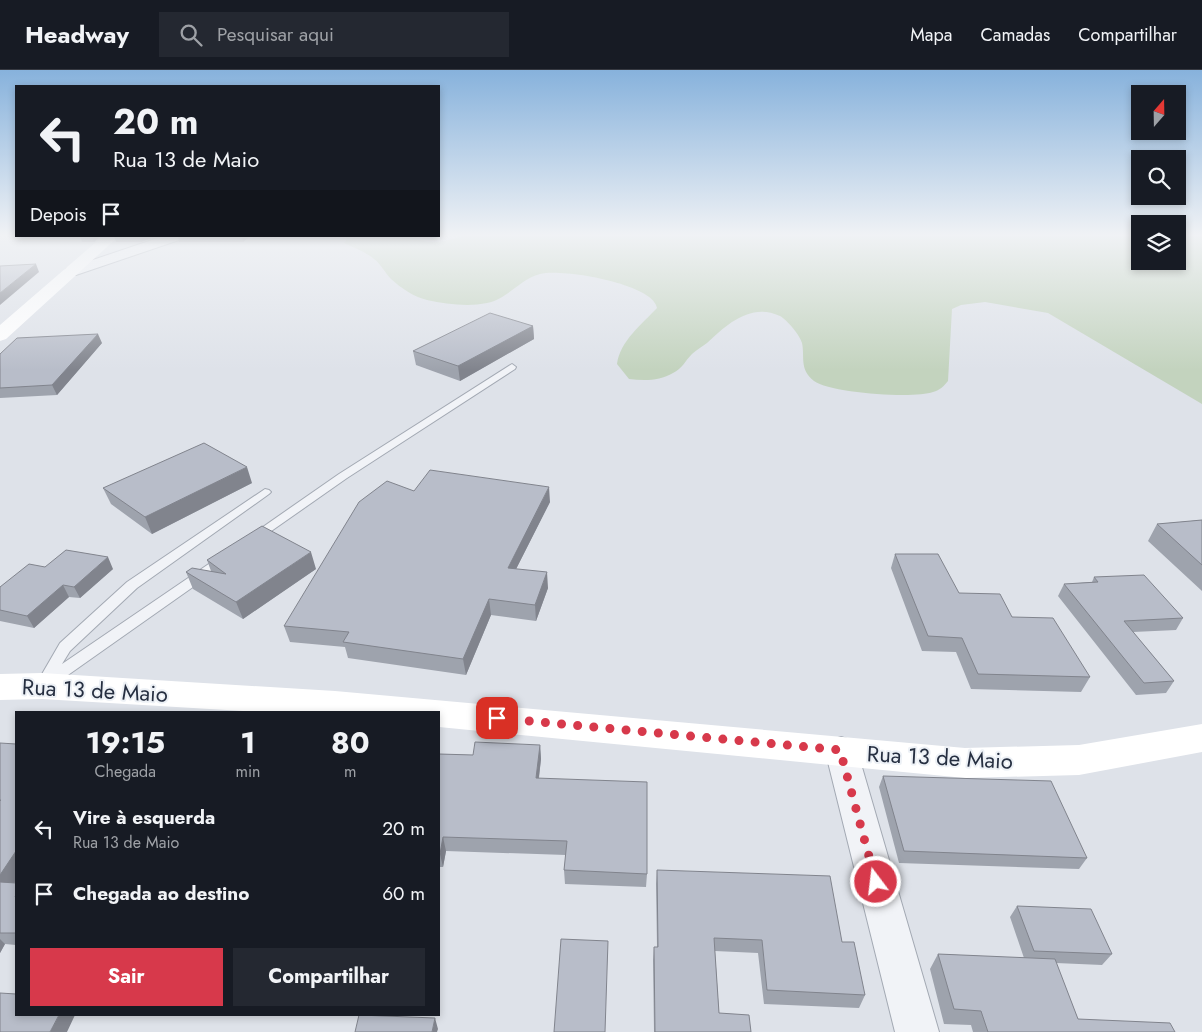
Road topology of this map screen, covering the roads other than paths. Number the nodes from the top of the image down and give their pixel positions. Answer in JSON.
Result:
{"nodes":[{"id":1,"x":62,"y":280,"type":"edge"},
{"id":2,"x":0,"y":335,"type":"edge"},
{"id":3,"x":512,"y":367,"type":"dead end"},
{"id":4,"x":266,"y":492,"type":"dead end"},
{"id":5,"x":246,"y":544,"type":"edge"},
{"id":6,"x":229,"y":555,"type":"edge"},
{"id":7,"x":42,"y":686,"type":"junction"},
{"id":8,"x":0,"y":687,"type":"edge"},
{"id":9,"x":418,"y":711,"type":"edge"},
{"id":10,"x":440,"y":713,"type":"edge"},
{"id":11,"x":1202,"y":738,"type":"edge"},
{"id":12,"x":840,"y":750,"type":"junction"},
{"id":13,"x":918,"y":1032,"type":"edge"}],
"edges":[{"from":1,"to":2,"type":"main road"},
{"from":3,"to":5,"type":"lane"},
{"from":4,"to":7,"type":"lane"},
{"from":6,"to":7,"type":"lane"},
{"from":7,"to":8,"type":"main road","name":"Rua 13 de Maio"},
{"from":7,"to":9,"type":"main road","name":"Rua 13 de Maio"},
{"from":10,"to":12,"type":"main road","name":"Rua 13 de Maio"},
{"from":11,"to":12,"type":"main road","name":"Rua 13 de Maio"},
{"from":12,"to":13,"type":"street"}]}
